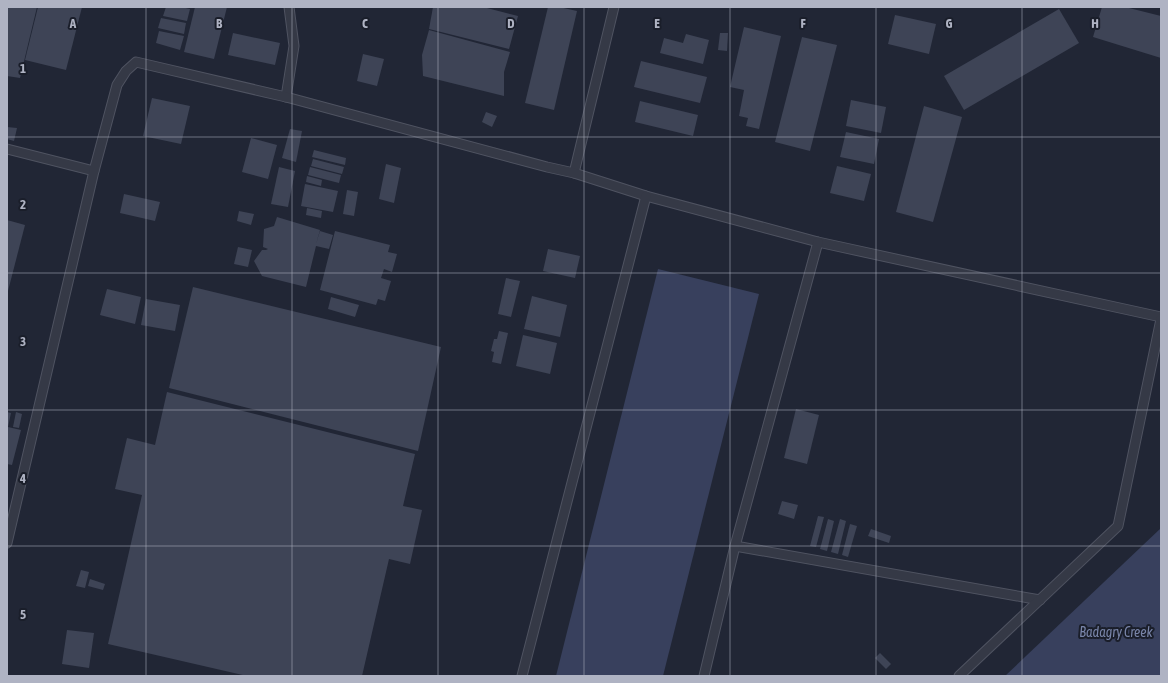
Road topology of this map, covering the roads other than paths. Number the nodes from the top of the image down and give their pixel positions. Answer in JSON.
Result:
{"nodes":[{"id":1,"x":290,"y":7,"type":"edge"},
{"id":2,"x":614,"y":7,"type":"edge"},
{"id":3,"x":286,"y":97,"type":"junction"},
{"id":4,"x":7,"y":149,"type":"edge"},
{"id":5,"x":94,"y":171,"type":"junction"},
{"id":6,"x":574,"y":173,"type":"junction"},
{"id":7,"x":646,"y":196,"type":"junction"},
{"id":8,"x":818,"y":242,"type":"junction"},
{"id":9,"x":1161,"y":318,"type":"edge"},
{"id":10,"x":7,"y":543,"type":"edge"},
{"id":11,"x":735,"y":546,"type":"junction"},
{"id":12,"x":1040,"y":600,"type":"junction"},
{"id":13,"x":522,"y":676,"type":"edge"},
{"id":14,"x":704,"y":676,"type":"edge"},
{"id":15,"x":959,"y":676,"type":"edge"}],
"edges":[{"from":1,"to":3,"type":"lane"},
{"from":2,"to":6,"type":"lane"},
{"from":3,"to":5,"type":"lane"},
{"from":3,"to":6,"type":"lane"},
{"from":4,"to":5,"type":"lane"},
{"from":5,"to":10,"type":"lane"},
{"from":6,"to":7,"type":"lane"},
{"from":7,"to":8,"type":"lane"},
{"from":7,"to":13,"type":"lane"},
{"from":8,"to":9,"type":"lane"},
{"from":8,"to":11,"type":"lane"},
{"from":9,"to":12,"type":"lane"},
{"from":11,"to":12,"type":"lane"},
{"from":11,"to":14,"type":"lane"},
{"from":12,"to":15,"type":"lane"}]}
